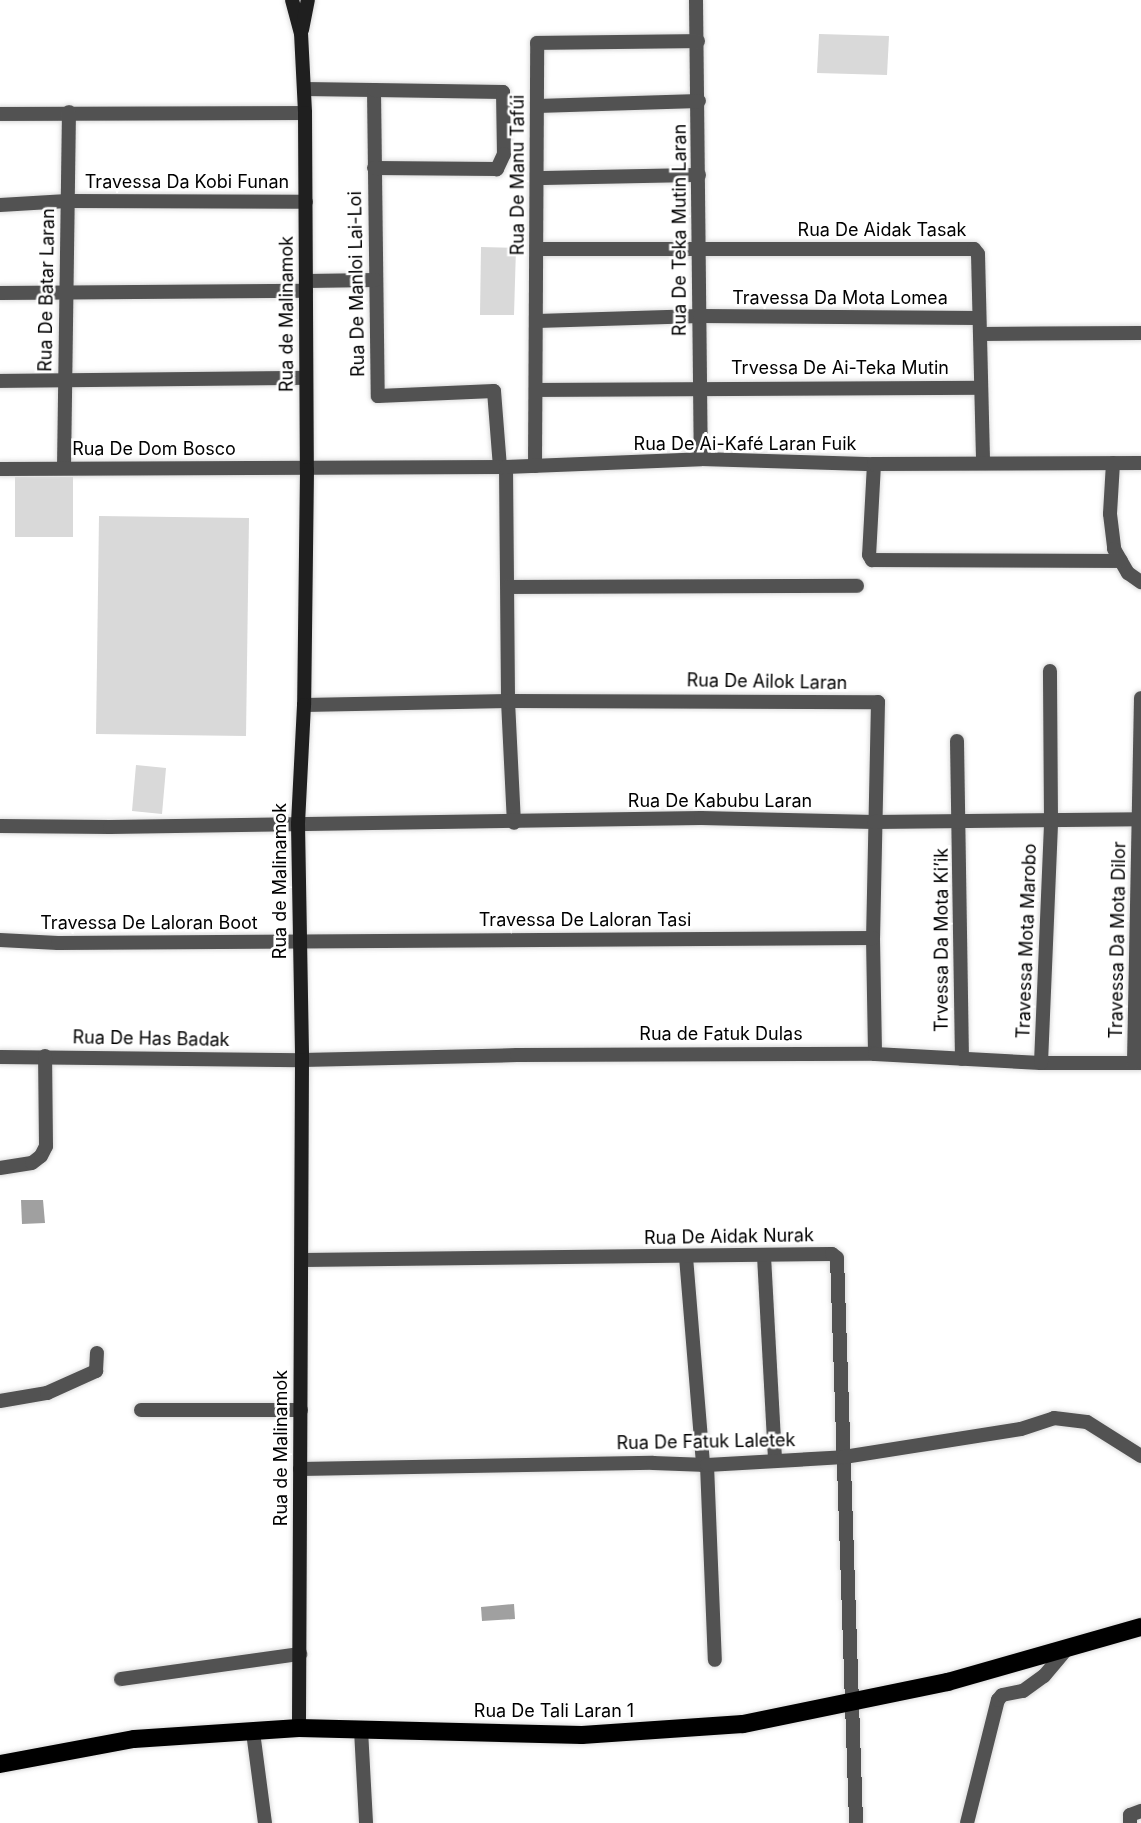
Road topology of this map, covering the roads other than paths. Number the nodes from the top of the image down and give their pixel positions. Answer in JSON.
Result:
{"nodes":[{"id":1,"x":292,"y":0,"type":"edge"},
{"id":2,"x":308,"y":0,"type":"edge"},
{"id":3,"x":696,"y":0,"type":"edge"},
{"id":4,"x":302,"y":33,"type":"junction"},
{"id":5,"x":698,"y":41,"type":"junction"},
{"id":6,"x":304,"y":89,"type":"junction"},
{"id":7,"x":374,"y":90,"type":"junction"},
{"id":8,"x":699,"y":101,"type":"junction"},
{"id":9,"x":537,"y":106,"type":"junction"},
{"id":10,"x":69,"y":112,"type":"junction"},
{"id":11,"x":305,"y":113,"type":"junction"},
{"id":12,"x":0,"y":114,"type":"edge"},
{"id":13,"x":374,"y":168,"type":"junction"},
{"id":14,"x":699,"y":175,"type":"junction"},
{"id":15,"x":538,"y":178,"type":"junction"},
{"id":16,"x":68,"y":201,"type":"junction"},
{"id":17,"x":306,"y":202,"type":"junction"},
{"id":18,"x":0,"y":205,"type":"edge"},
{"id":19,"x":700,"y":248,"type":"junction"},
{"id":20,"x":538,"y":249,"type":"junction"},
{"id":21,"x":375,"y":280,"type":"junction"},
{"id":22,"x":306,"y":286,"type":"junction"},
{"id":23,"x":66,"y":292,"type":"junction"},
{"id":24,"x":0,"y":293,"type":"edge"},
{"id":25,"x":700,"y":316,"type":"junction"},
{"id":26,"x":979,"y":318,"type":"junction"},
{"id":27,"x":537,"y":321,"type":"junction"},
{"id":28,"x":1141,"y":333,"type":"edge"},
{"id":29,"x":980,"y":334,"type":"junction"},
{"id":30,"x":306,"y":378,"type":"junction"},
{"id":31,"x":65,"y":379,"type":"junction"},
{"id":32,"x":0,"y":381,"type":"edge"},
{"id":33,"x":698,"y":387,"type":"junction"},
{"id":34,"x":981,"y":388,"type":"junction"},
{"id":35,"x":536,"y":390,"type":"junction"},
{"id":36,"x":701,"y":459,"type":"junction"},
{"id":37,"x":983,"y":463,"type":"junction"},
{"id":38,"x":1113,"y":463,"type":"junction"},
{"id":39,"x":1141,"y":463,"type":"edge"},
{"id":40,"x":874,"y":464,"type":"junction"},
{"id":41,"x":503,"y":467,"type":"junction"},
{"id":42,"x":535,"y":467,"type":"junction"},
{"id":43,"x":64,"y":468,"type":"junction"},
{"id":44,"x":0,"y":469,"type":"edge"},
{"id":45,"x":307,"y":470,"type":"junction"},
{"id":46,"x":1121,"y":561,"type":"junction"},
{"id":47,"x":1141,"y":582,"type":"edge"},
{"id":48,"x":857,"y":586,"type":"dead end"},
{"id":49,"x":508,"y":587,"type":"junction"},
{"id":50,"x":1050,"y":671,"type":"dead end"},
{"id":51,"x":1141,"y":698,"type":"edge"},
{"id":52,"x":508,"y":701,"type":"junction"},
{"id":53,"x":304,"y":705,"type":"junction"},
{"id":54,"x":957,"y":741,"type":"dead end"},
{"id":55,"x":1141,"y":819,"type":"edge"},
{"id":56,"x":960,"y":820,"type":"junction"},
{"id":57,"x":1051,"y":820,"type":"junction"},
{"id":58,"x":874,"y":822,"type":"junction"},
{"id":59,"x":514,"y":823,"type":"junction"},
{"id":60,"x":298,"y":824,"type":"junction"},
{"id":61,"x":0,"y":825,"type":"edge"},
{"id":62,"x":873,"y":938,"type":"junction"},
{"id":63,"x":0,"y":940,"type":"edge"},
{"id":64,"x":298,"y":941,"type":"junction"},
{"id":65,"x":875,"y":1054,"type":"junction"},
{"id":66,"x":45,"y":1056,"type":"junction"},
{"id":67,"x":0,"y":1057,"type":"edge"},
{"id":68,"x":962,"y":1059,"type":"junction"},
{"id":69,"x":302,"y":1060,"type":"junction"},
{"id":70,"x":1041,"y":1063,"type":"junction"},
{"id":71,"x":1138,"y":1063,"type":"edge"},
{"id":72,"x":0,"y":1168,"type":"edge"},
{"id":73,"x":764,"y":1256,"type":"junction"},
{"id":74,"x":686,"y":1258,"type":"junction"},
{"id":75,"x":302,"y":1260,"type":"junction"},
{"id":76,"x":97,"y":1353,"type":"dead end"},
{"id":77,"x":0,"y":1401,"type":"edge"},
{"id":78,"x":141,"y":1410,"type":"dead end"},
{"id":79,"x":301,"y":1410,"type":"junction"},
{"id":80,"x":1141,"y":1456,"type":"edge"},
{"id":81,"x":844,"y":1457,"type":"junction"},
{"id":82,"x":775,"y":1461,"type":"junction"},
{"id":83,"x":705,"y":1465,"type":"junction"},
{"id":84,"x":300,"y":1469,"type":"junction"},
{"id":85,"x":1141,"y":1627,"type":"edge"},
{"id":86,"x":1068,"y":1647,"type":"junction"},
{"id":87,"x":300,"y":1654,"type":"junction"},
{"id":88,"x":715,"y":1660,"type":"dead end"},
{"id":89,"x":121,"y":1679,"type":"dead end"},
{"id":90,"x":853,"y":1703,"type":"junction"},
{"id":91,"x":299,"y":1728,"type":"junction"},
{"id":92,"x":361,"y":1730,"type":"junction"},
{"id":93,"x":253,"y":1732,"type":"junction"},
{"id":94,"x":0,"y":1763,"type":"edge"},
{"id":95,"x":1141,"y":1811,"type":"edge"},
{"id":96,"x":265,"y":1823,"type":"edge"},
{"id":97,"x":366,"y":1823,"type":"edge"},
{"id":98,"x":856,"y":1823,"type":"edge"},
{"id":99,"x":967,"y":1823,"type":"edge"},
{"id":100,"x":1130,"y":1823,"type":"edge"}],
"edges":[{"from":1,"to":4,"type":"street"},
{"from":2,"to":4,"type":"street"},
{"from":3,"to":5,"type":"street","name":"Rua De Teka Mutin Laran"},
{"from":4,"to":6,"type":"street","name":"Rua de Malinamok"},
{"from":5,"to":8,"type":"street","name":"Rua De Teka Mutin Laran"},
{"from":5,"to":9,"type":"street","name":"Rua De Manu Tafúi"},
{"from":6,"to":7,"type":"street"},
{"from":6,"to":11,"type":"street","name":"Rua de Malinamok"},
{"from":7,"to":13,"type":"street","name":"Rua De Manloi Lai-Loi"},
{"from":7,"to":13,"type":"street"},
{"from":8,"to":9,"type":"street"},
{"from":8,"to":14,"type":"street","name":"Rua De Teka Mutin Laran"},
{"from":9,"to":15,"type":"street","name":"Rua De Manu Tafúi"},
{"from":10,"to":11,"type":"street"},
{"from":10,"to":12,"type":"street"},
{"from":10,"to":16,"type":"street","name":"Rua De Batar Laran"},
{"from":11,"to":17,"type":"street","name":"Rua de Malinamok"},
{"from":13,"to":21,"type":"street","name":"Rua De Manloi Lai-Loi"},
{"from":14,"to":15,"type":"street"},
{"from":14,"to":19,"type":"street","name":"Rua De Teka Mutin Laran"},
{"from":15,"to":20,"type":"street","name":"Rua De Manu Tafúi"},
{"from":16,"to":17,"type":"street","name":"Travessa Da Kobi Funan"},
{"from":16,"to":18,"type":"street","name":"Travessa Da Kobi Funan"},
{"from":16,"to":23,"type":"street","name":"Rua De Batar Laran"},
{"from":17,"to":22,"type":"street","name":"Rua de Malinamok"},
{"from":19,"to":20,"type":"street"},
{"from":19,"to":25,"type":"street","name":"Rua De Teka Mutin Laran"},
{"from":19,"to":26,"type":"street","name":"Rua De Aidak Tasak"},
{"from":20,"to":27,"type":"street","name":"Rua De Manu Tafúi"},
{"from":21,"to":22,"type":"street"},
{"from":21,"to":41,"type":"street","name":"Rua De Manloi Lai-Loi"},
{"from":22,"to":23,"type":"street"},
{"from":22,"to":30,"type":"street","name":"Rua de Malinamok"},
{"from":23,"to":24,"type":"street"},
{"from":23,"to":31,"type":"street","name":"Rua De Batar Laran"},
{"from":25,"to":26,"type":"street","name":"Travessa Da Mota Lomea"},
{"from":25,"to":27,"type":"street","name":"Travessa Da Mota Lomea"},
{"from":25,"to":33,"type":"street","name":"Rua De Teka Mutin Laran"},
{"from":26,"to":29,"type":"street","name":"Rua De Aidak Tasak"},
{"from":27,"to":35,"type":"street","name":"Rua De Manu Tafúi"},
{"from":28,"to":29,"type":"street"},
{"from":29,"to":34,"type":"street","name":"Rua De Aidak Tasak"},
{"from":30,"to":31,"type":"street"},
{"from":30,"to":45,"type":"street","name":"Rua de Malinamok"},
{"from":31,"to":32,"type":"street"},
{"from":31,"to":43,"type":"street","name":"Rua De Batar Laran"},
{"from":33,"to":34,"type":"street","name":"Trvessa De Ai-Teka Mutin"},
{"from":33,"to":35,"type":"street","name":"Trvessa De Ai-Teka Mutin"},
{"from":33,"to":36,"type":"street","name":"Rua De Teka Mutin Laran"},
{"from":34,"to":37,"type":"street","name":"Rua De Aidak Tasak"},
{"from":35,"to":42,"type":"street","name":"Rua De Manu Tafúi"},
{"from":36,"to":40,"type":"street","name":"Rua De Ai-Kafé Laran Fuik"},
{"from":36,"to":42,"type":"street","name":"Rua De Ai-Kafé Laran Fuik"},
{"from":37,"to":38,"type":"street","name":"Rua De Ai-Kafé Laran Fuik"},
{"from":37,"to":40,"type":"street","name":"Rua De Ai-Kafé Laran Fuik"},
{"from":38,"to":39,"type":"street","name":"Rua De Ai-Kafé Laran Fuik"},
{"from":38,"to":46,"type":"street"},
{"from":40,"to":46,"type":"street"},
{"from":41,"to":42,"type":"street","name":"Rua De Ai-Kafé Laran Fuik"},
{"from":41,"to":45,"type":"street","name":"Rua De Ai-Kafé Laran Fuik"},
{"from":41,"to":49,"type":"street"},
{"from":43,"to":44,"type":"street","name":"Rua De Dom Bosco"},
{"from":43,"to":45,"type":"street","name":"Rua De Dom Bosco"},
{"from":45,"to":53,"type":"street","name":"Rua de Malinamok"},
{"from":46,"to":47,"type":"street"},
{"from":48,"to":49,"type":"street"},
{"from":49,"to":52,"type":"street"},
{"from":50,"to":57,"type":"street","name":"Travessa Mota Marobo"},
{"from":51,"to":55,"type":"street","name":"Travessa Da Mota Dilor"},
{"from":52,"to":53,"type":"street","name":"Rua De Ailok Laran"},
{"from":52,"to":58,"type":"street","name":"Rua De Ailok Laran"},
{"from":52,"to":59,"type":"street"},
{"from":53,"to":60,"type":"street","name":"Rua de Malinamok"},
{"from":54,"to":56,"type":"street","name":"Trvessa Da Mota Ki’ik"},
{"from":55,"to":57,"type":"street","name":"Rua De Kabubu Laran"},
{"from":55,"to":71,"type":"street","name":"Travessa Da Mota Dilor"},
{"from":56,"to":57,"type":"street","name":"Rua De Kabubu Laran"},
{"from":56,"to":58,"type":"street","name":"Rua De Kabubu Laran"},
{"from":56,"to":68,"type":"street","name":"Trvessa Da Mota Ki’ik"},
{"from":57,"to":70,"type":"street","name":"Travessa Mota Marobo"},
{"from":58,"to":59,"type":"street","name":"Rua De Kabubu Laran"},
{"from":58,"to":62,"type":"street","name":"Rua De Ailok Laran"},
{"from":59,"to":60,"type":"street","name":"Rua De Kabubu Laran"},
{"from":60,"to":61,"type":"street","name":"Rua De Kabubu Laran"},
{"from":60,"to":64,"type":"street","name":"Rua de Malinamok"},
{"from":62,"to":64,"type":"street","name":"Travessa De Laloran Tasi"},
{"from":62,"to":65,"type":"street","name":"Rua De Ailok Laran"},
{"from":63,"to":64,"type":"street","name":"Travessa De Laloran Boot"},
{"from":64,"to":69,"type":"street","name":"Rua de Malinamok"},
{"from":65,"to":68,"type":"street","name":"Rua de Fatuk Dulas"},
{"from":65,"to":69,"type":"street","name":"Rua de Fatuk Dulas"},
{"from":66,"to":67,"type":"street","name":"Rua De Has Badak"},
{"from":66,"to":69,"type":"street","name":"Rua De Has Badak"},
{"from":66,"to":72,"type":"street"},
{"from":68,"to":70,"type":"street","name":"Rua de Fatuk Dulas"},
{"from":69,"to":75,"type":"street","name":"Rua de Malinamok"},
{"from":70,"to":71,"type":"street","name":"Rua de Fatuk Dulas"},
{"from":73,"to":74,"type":"street","name":"Rua De Aidak Nurak"},
{"from":73,"to":81,"type":"street","name":"Rua De Aidak Nurak"},
{"from":73,"to":82,"type":"street"},
{"from":74,"to":75,"type":"street","name":"Rua De Aidak Nurak"},
{"from":74,"to":83,"type":"street"},
{"from":75,"to":79,"type":"street","name":"Rua de Malinamok"},
{"from":76,"to":77,"type":"street"},
{"from":78,"to":79,"type":"street"},
{"from":79,"to":84,"type":"street","name":"Rua de Malinamok"},
{"from":80,"to":81,"type":"street","name":"Rua De Fatuk Laletek"},
{"from":81,"to":82,"type":"street","name":"Rua De Fatuk Laletek"},
{"from":81,"to":90,"type":"street","name":"Rua De Aidak Nurak"},
{"from":82,"to":83,"type":"street","name":"Rua De Fatuk Laletek"},
{"from":83,"to":84,"type":"street","name":"Rua De Fatuk Laletek"},
{"from":83,"to":88,"type":"street"},
{"from":84,"to":87,"type":"street","name":"Rua de Malinamok"},
{"from":85,"to":86,"type":"main road","name":"Rua De Tali Laran 1"},
{"from":86,"to":90,"type":"main road","name":"Rua De Tali Laran 1"},
{"from":86,"to":99,"type":"street"},
{"from":87,"to":89,"type":"street"},
{"from":87,"to":91,"type":"street","name":"Rua de Malinamok"},
{"from":90,"to":92,"type":"main road","name":"Rua De Tali Laran 1"},
{"from":90,"to":98,"type":"street","name":"Rua De Aidak Nurak"},
{"from":91,"to":92,"type":"main road","name":"Rua De Tali Laran 1"},
{"from":91,"to":93,"type":"main road","name":"Rua De Tali Laran 1"},
{"from":92,"to":97,"type":"street"},
{"from":93,"to":94,"type":"main road","name":"Rua De Tali Laran 1"},
{"from":93,"to":96,"type":"street"},
{"from":95,"to":100,"type":"street"}]}
